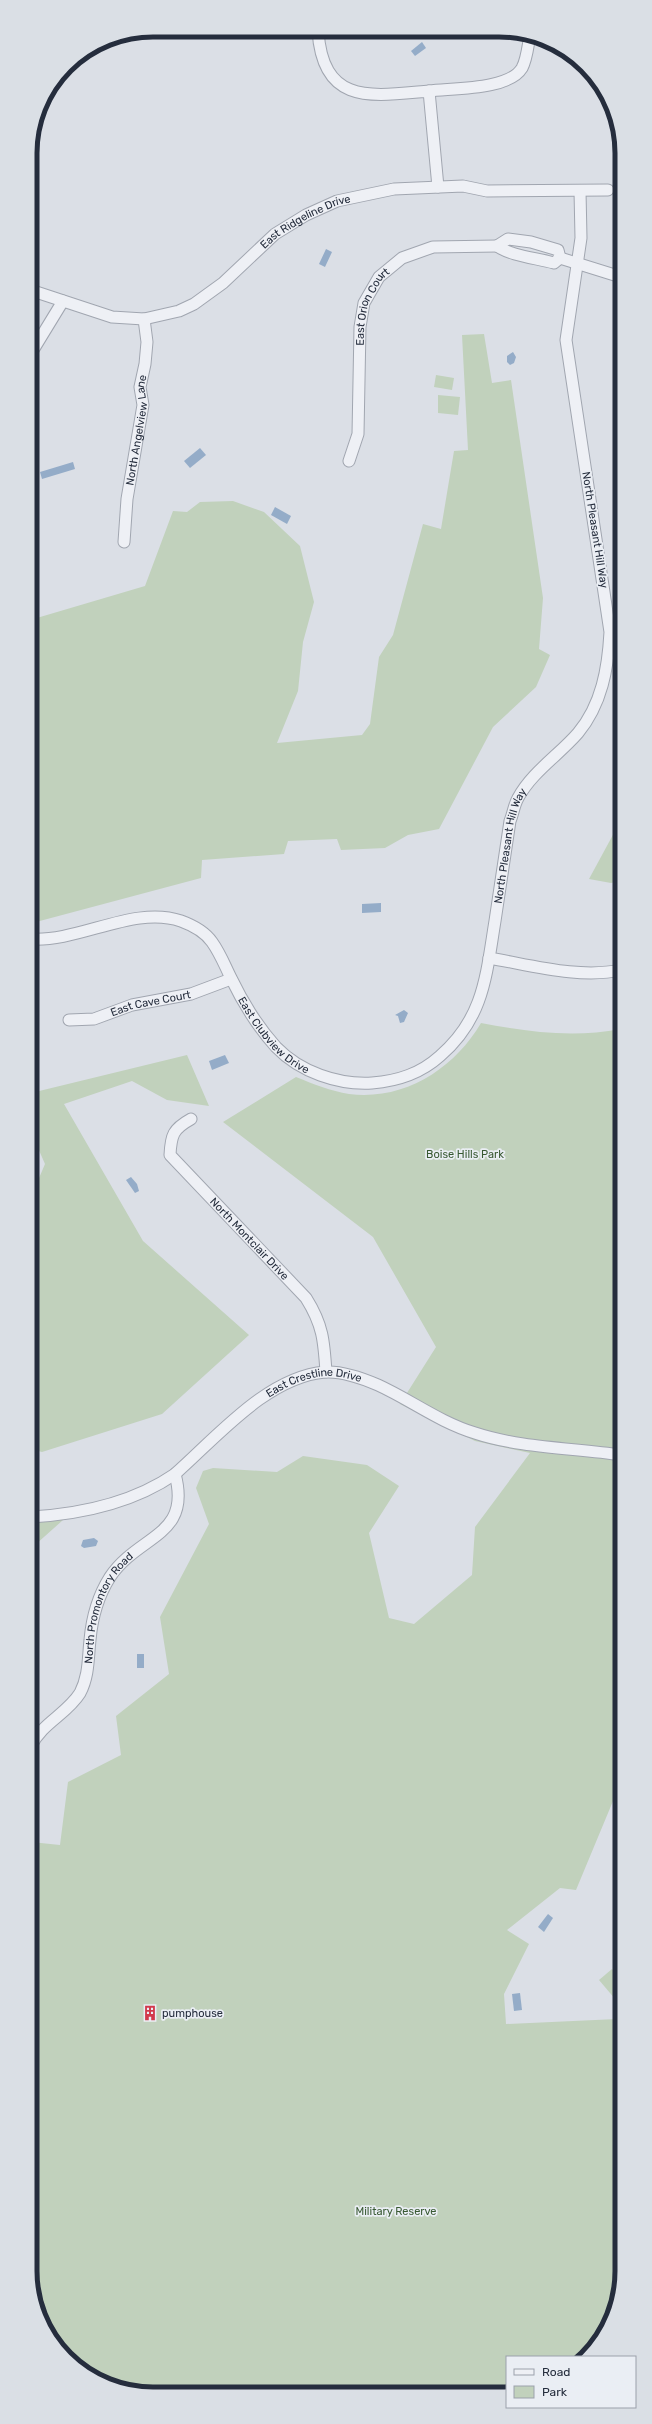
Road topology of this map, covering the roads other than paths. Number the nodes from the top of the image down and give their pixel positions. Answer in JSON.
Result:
{"nodes":[{"id":1,"x":319,"y":37,"type":"edge"},
{"id":2,"x":529,"y":41,"type":"edge"},
{"id":3,"x":429,"y":91,"type":"junction"},
{"id":4,"x":438,"y":187,"type":"junction"},
{"id":5,"x":608,"y":190,"type":"dead end"},
{"id":6,"x":580,"y":191,"type":"junction"},
{"id":7,"x":577,"y":262,"type":"junction"},
{"id":8,"x":615,"y":275,"type":"edge"},
{"id":9,"x":37,"y":292,"type":"edge"},
{"id":10,"x":63,"y":301,"type":"junction"},
{"id":11,"x":144,"y":319,"type":"junction"},
{"id":12,"x":37,"y":344,"type":"edge"},
{"id":13,"x":349,"y":461,"type":"dead end"},
{"id":14,"x":124,"y":542,"type":"dead end"},
{"id":15,"x":37,"y":939,"type":"edge"},
{"id":16,"x":489,"y":958,"type":"junction"},
{"id":17,"x":615,"y":971,"type":"edge"},
{"id":18,"x":231,"y":979,"type":"junction"},
{"id":19,"x":69,"y":1020,"type":"dead end"},
{"id":20,"x":190,"y":1119,"type":"dead end"},
{"id":21,"x":326,"y":1372,"type":"junction"},
{"id":22,"x":615,"y":1454,"type":"edge"},
{"id":23,"x":175,"y":1474,"type":"junction"},
{"id":24,"x":37,"y":1517,"type":"edge"},
{"id":25,"x":37,"y":1737,"type":"edge"}],
"edges":[{"from":1,"to":3,"type":"street"},
{"from":2,"to":3,"type":"street"},
{"from":3,"to":4,"type":"street"},
{"from":4,"to":6,"type":"street","name":"East Ridgeline Drive"},
{"from":4,"to":11,"type":"street","name":"East Ridgeline Drive"},
{"from":5,"to":6,"type":"street","name":"East Ridgeline Drive"},
{"from":6,"to":7,"type":"street","name":"North Pleasant Hill Way"},
{"from":7,"to":8,"type":"street","name":"East Orion Court"},
{"from":7,"to":13,"type":"street","name":"East Orion Court"},
{"from":7,"to":16,"type":"street","name":"North Pleasant Hill Way"},
{"from":9,"to":10,"type":"street","name":"East Ridgeline Drive"},
{"from":10,"to":11,"type":"street","name":"East Ridgeline Drive"},
{"from":10,"to":12,"type":"street"},
{"from":11,"to":14,"type":"street","name":"North Angelview Lane"},
{"from":15,"to":18,"type":"street","name":"East Clubview Drive"},
{"from":16,"to":17,"type":"street"},
{"from":16,"to":18,"type":"street","name":"East Clubview Drive"},
{"from":18,"to":19,"type":"street","name":"East Cave Court"},
{"from":20,"to":21,"type":"street","name":"North Montclair Drive"},
{"from":21,"to":22,"type":"street","name":"East Crestline Drive"},
{"from":21,"to":23,"type":"street","name":"East Crestline Drive"},
{"from":23,"to":24,"type":"street","name":"East Crestline Drive"},
{"from":23,"to":25,"type":"street","name":"North Promontory Road"}]}
